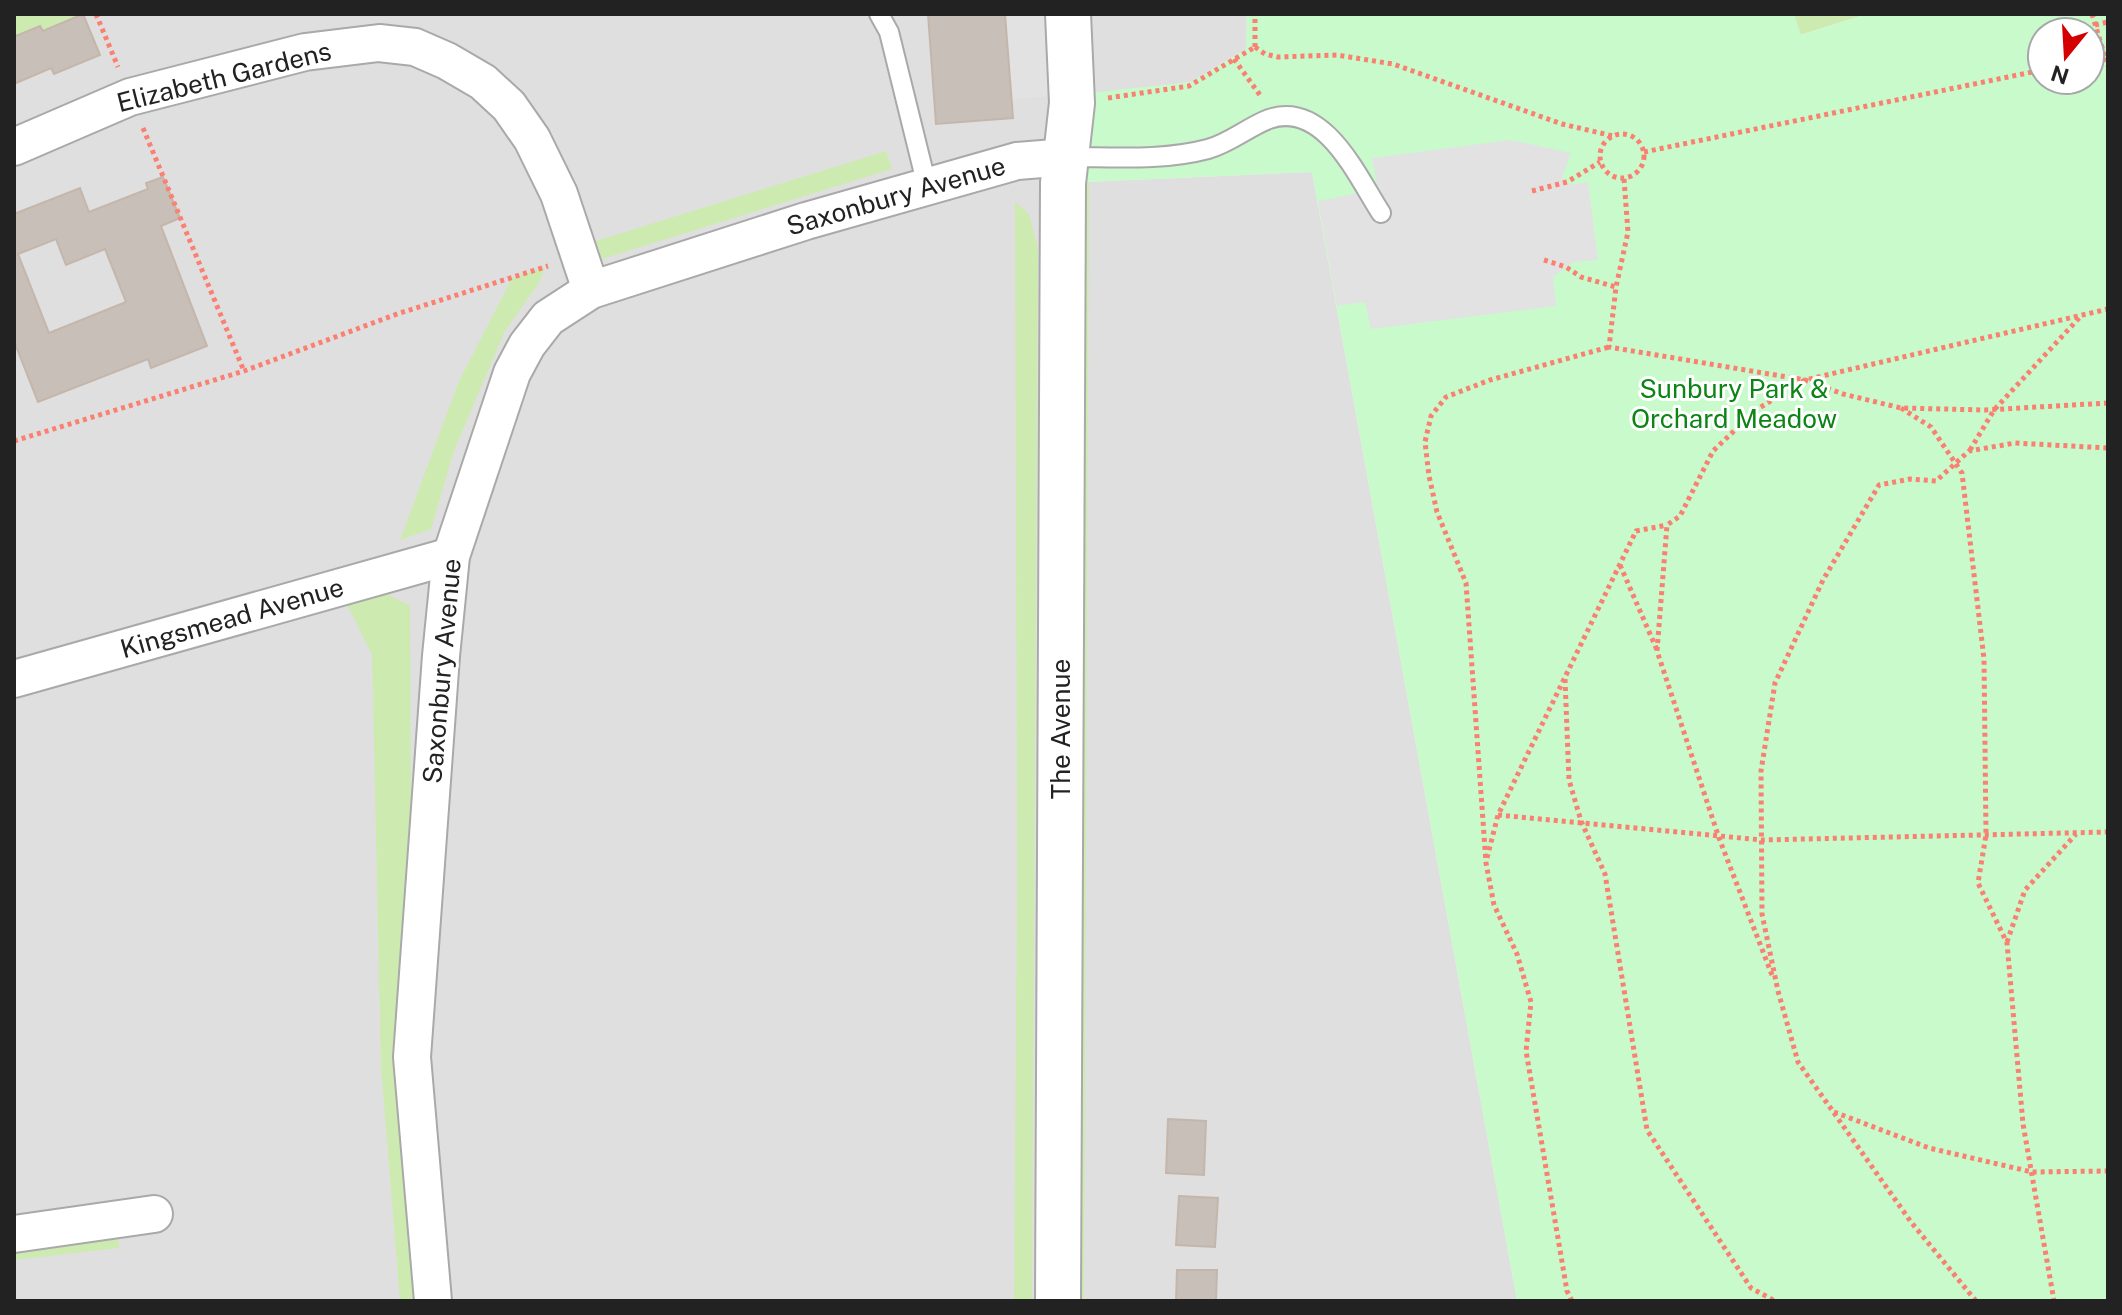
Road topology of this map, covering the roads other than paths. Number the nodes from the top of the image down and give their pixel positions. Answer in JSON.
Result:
{"nodes":[{"id":1,"x":879,"y":14,"type":"edge"},
{"id":2,"x":1068,"y":14,"type":"edge"},
{"id":3,"x":14,"y":147,"type":"edge"},
{"id":4,"x":1067,"y":157,"type":"junction"},
{"id":5,"x":927,"y":186,"type":"junction"},
{"id":6,"x":1381,"y":213,"type":"dead end"},
{"id":7,"x":591,"y":290,"type":"junction"},
{"id":8,"x":451,"y":556,"type":"junction"},
{"id":9,"x":14,"y":679,"type":"edge"},
{"id":10,"x":154,"y":1214,"type":"dead end"},
{"id":11,"x":14,"y":1234,"type":"edge"},
{"id":12,"x":433,"y":1301,"type":"edge"},
{"id":13,"x":1058,"y":1301,"type":"edge"}],
"edges":[{"from":1,"to":5,"type":"lane"},
{"from":2,"to":4,"type":"street","name":"The Avenue"},
{"from":3,"to":7,"type":"street","name":"Elizabeth Gardens"},
{"from":4,"to":5,"type":"street","name":"Saxonbury Avenue"},
{"from":4,"to":6,"type":"lane"},
{"from":4,"to":13,"type":"street","name":"The Avenue"},
{"from":5,"to":7,"type":"street","name":"Saxonbury Avenue"},
{"from":7,"to":8,"type":"street","name":"Saxonbury Avenue"},
{"from":8,"to":9,"type":"street","name":"Kingsmead Avenue"},
{"from":8,"to":12,"type":"street","name":"Saxonbury Avenue"},
{"from":10,"to":11,"type":"street"}]}
